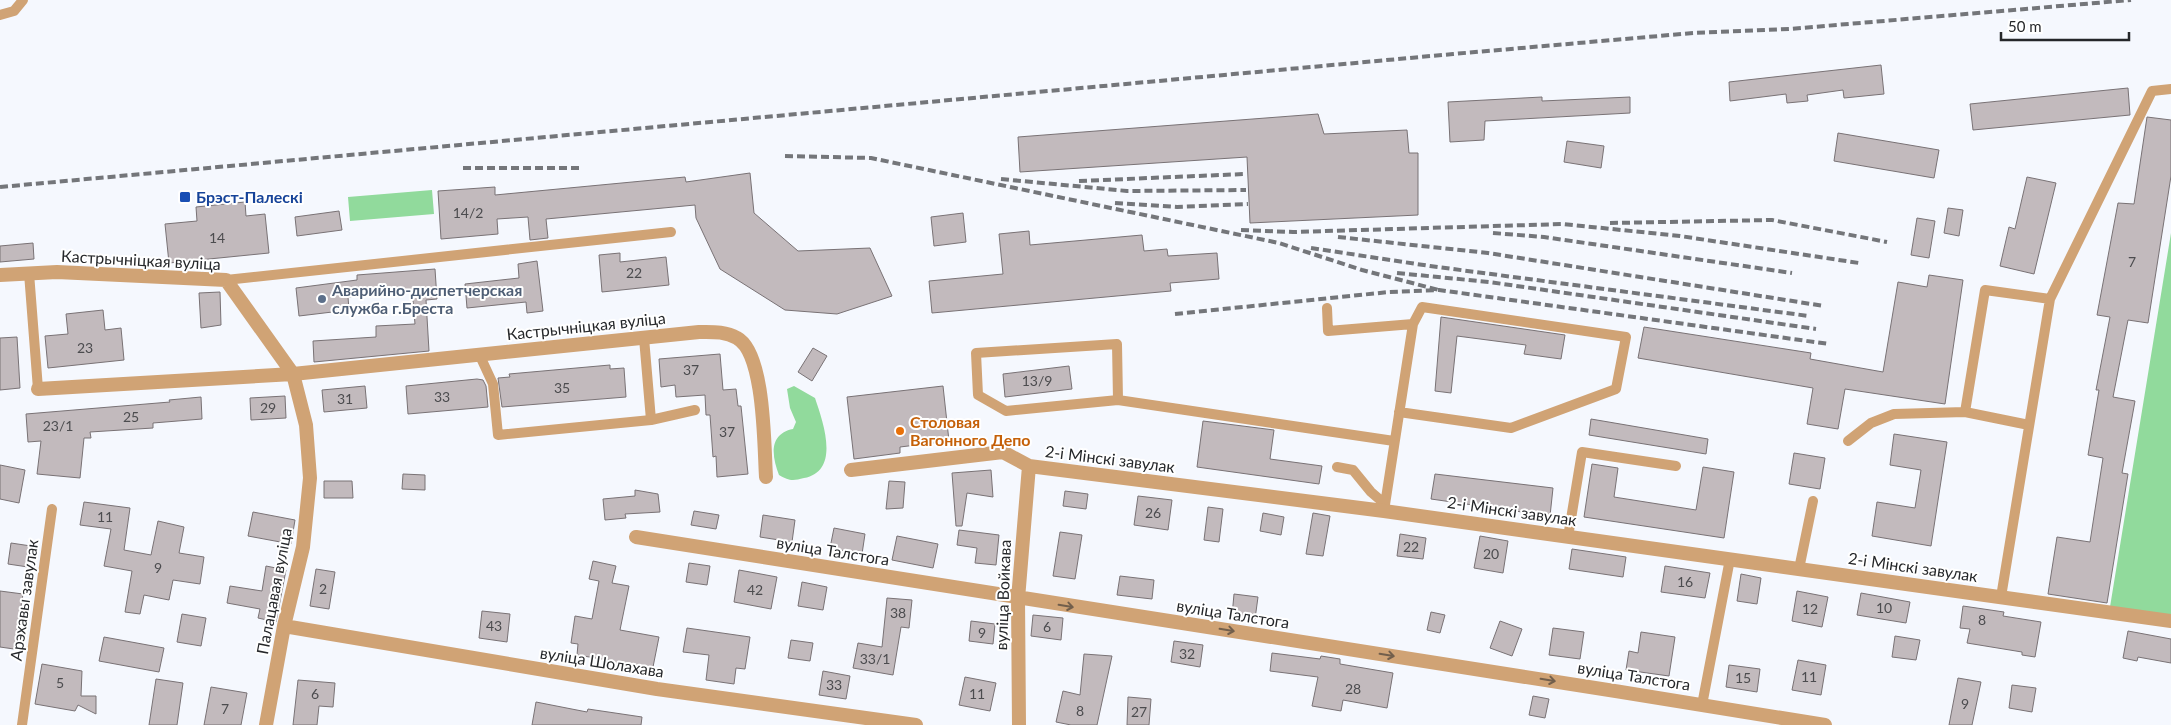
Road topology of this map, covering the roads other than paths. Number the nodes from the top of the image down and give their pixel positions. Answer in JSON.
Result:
{"nodes":[{"id":1,"x":23,"y":0,"type":"edge"},
{"id":2,"x":0,"y":15,"type":"edge"},
{"id":3,"x":2171,"y":89,"type":"edge"},
{"id":4,"x":671,"y":232,"type":"dead end"},
{"id":5,"x":29,"y":273,"type":"junction"},
{"id":6,"x":0,"y":276,"type":"edge"},
{"id":7,"x":226,"y":280,"type":"junction"},
{"id":8,"x":2050,"y":299,"type":"junction"},
{"id":9,"x":1327,"y":308,"type":"dead end"},
{"id":10,"x":1413,"y":324,"type":"junction"},
{"id":11,"x":644,"y":338,"type":"junction"},
{"id":12,"x":480,"y":356,"type":"junction"},
{"id":13,"x":293,"y":374,"type":"junction"},
{"id":14,"x":38,"y":389,"type":"joint"},
{"id":15,"x":1118,"y":400,"type":"junction"},
{"id":16,"x":695,"y":410,"type":"dead end"},
{"id":17,"x":1398,"y":412,"type":"junction"},
{"id":18,"x":1964,"y":412,"type":"junction"},
{"id":19,"x":651,"y":420,"type":"junction"},
{"id":20,"x":2029,"y":425,"type":"junction"},
{"id":21,"x":1394,"y":441,"type":"junction"},
{"id":22,"x":1848,"y":441,"type":"dead end"},
{"id":23,"x":1029,"y":466,"type":"junction"},
{"id":24,"x":1676,"y":466,"type":"dead end"},
{"id":25,"x":1337,"y":467,"type":"dead end"},
{"id":26,"x":851,"y":470,"type":"dead end"},
{"id":27,"x":766,"y":477,"type":"dead end"},
{"id":28,"x":1813,"y":501,"type":"dead end"},
{"id":29,"x":1385,"y":507,"type":"junction"},
{"id":30,"x":52,"y":509,"type":"dead end"},
{"id":31,"x":636,"y":537,"type":"dead end"},
{"id":32,"x":1568,"y":537,"type":"junction"},
{"id":33,"x":1730,"y":560,"type":"junction"},
{"id":34,"x":1799,"y":569,"type":"junction"},
{"id":35,"x":2001,"y":598,"type":"junction"},
{"id":36,"x":1018,"y":599,"type":"junction"},
{"id":37,"x":2171,"y":622,"type":"edge"},
{"id":38,"x":284,"y":626,"type":"junction"},
{"id":39,"x":1702,"y":705,"type":"junction"},
{"id":40,"x":22,"y":725,"type":"edge"},
{"id":41,"x":266,"y":725,"type":"edge"},
{"id":42,"x":916,"y":725,"type":"edge"},
{"id":43,"x":1019,"y":725,"type":"edge"},
{"id":44,"x":1825,"y":725,"type":"edge"}],
"edges":[{"from":1,"to":2,"type":"lane"},
{"from":3,"to":8,"type":"lane"},
{"from":4,"to":7,"type":"lane"},
{"from":5,"to":6,"type":"street","name":"Кастрычніцкая вуліца"},
{"from":5,"to":7,"type":"street","name":"Кастрычніцкая вуліца"},
{"from":5,"to":14,"type":"lane"},
{"from":7,"to":13,"type":"street","name":"Кастрычніцкая вуліца"},
{"from":8,"to":18,"type":"lane"},
{"from":8,"to":20,"type":"lane"},
{"from":9,"to":10,"type":"lane"},
{"from":10,"to":17,"type":"lane"},
{"from":10,"to":17,"type":"lane"},
{"from":11,"to":12,"type":"street","name":"Кастрычніцкая вуліца"},
{"from":11,"to":19,"type":"lane"},
{"from":11,"to":27,"type":"street","name":"Кастрычніцкая вуліца"},
{"from":12,"to":13,"type":"street","name":"Кастрычніцкая вуліца"},
{"from":12,"to":19,"type":"lane"},
{"from":13,"to":14,"type":"street","name":"Кастрычніцкая вуліца"},
{"from":13,"to":38,"type":"street","name":"Палацавая вуліца"},
{"from":15,"to":15,"type":"lane"},
{"from":15,"to":21,"type":"lane"},
{"from":16,"to":19,"type":"lane"},
{"from":17,"to":21,"type":"lane"},
{"from":18,"to":20,"type":"lane"},
{"from":18,"to":22,"type":"lane"},
{"from":20,"to":35,"type":"lane"},
{"from":21,"to":29,"type":"lane"},
{"from":23,"to":26,"type":"street","name":"2-і Мінскі завулак"},
{"from":23,"to":29,"type":"street","name":"2-і Мінскі завулак"},
{"from":23,"to":36,"type":"street","name":"вуліца Войкава"},
{"from":24,"to":32,"type":"lane"},
{"from":25,"to":29,"type":"lane"},
{"from":28,"to":34,"type":"lane"},
{"from":29,"to":32,"type":"street","name":"2-і Мінскі завулак"},
{"from":30,"to":40,"type":"lane","name":"Арэхавы завулак"},
{"from":31,"to":36,"type":"street","name":"вуліца Талстога"},
{"from":32,"to":33,"type":"street","name":"2-і Мінскі завулак"},
{"from":33,"to":34,"type":"street","name":"2-і Мінскі завулак"},
{"from":33,"to":39,"type":"lane"},
{"from":34,"to":35,"type":"street","name":"2-і Мінскі завулак"},
{"from":35,"to":37,"type":"street","name":"2-і Мінскі завулак"},
{"from":36,"to":39,"type":"street","name":"вуліца Талстога","one_way":true},
{"from":36,"to":43,"type":"street","name":"вуліца Войкава"},
{"from":38,"to":41,"type":"street","name":"Палацавая вуліца"},
{"from":38,"to":42,"type":"street","name":"вуліца Шолахава"},
{"from":39,"to":44,"type":"street","name":"вуліца Талстога"}]}
